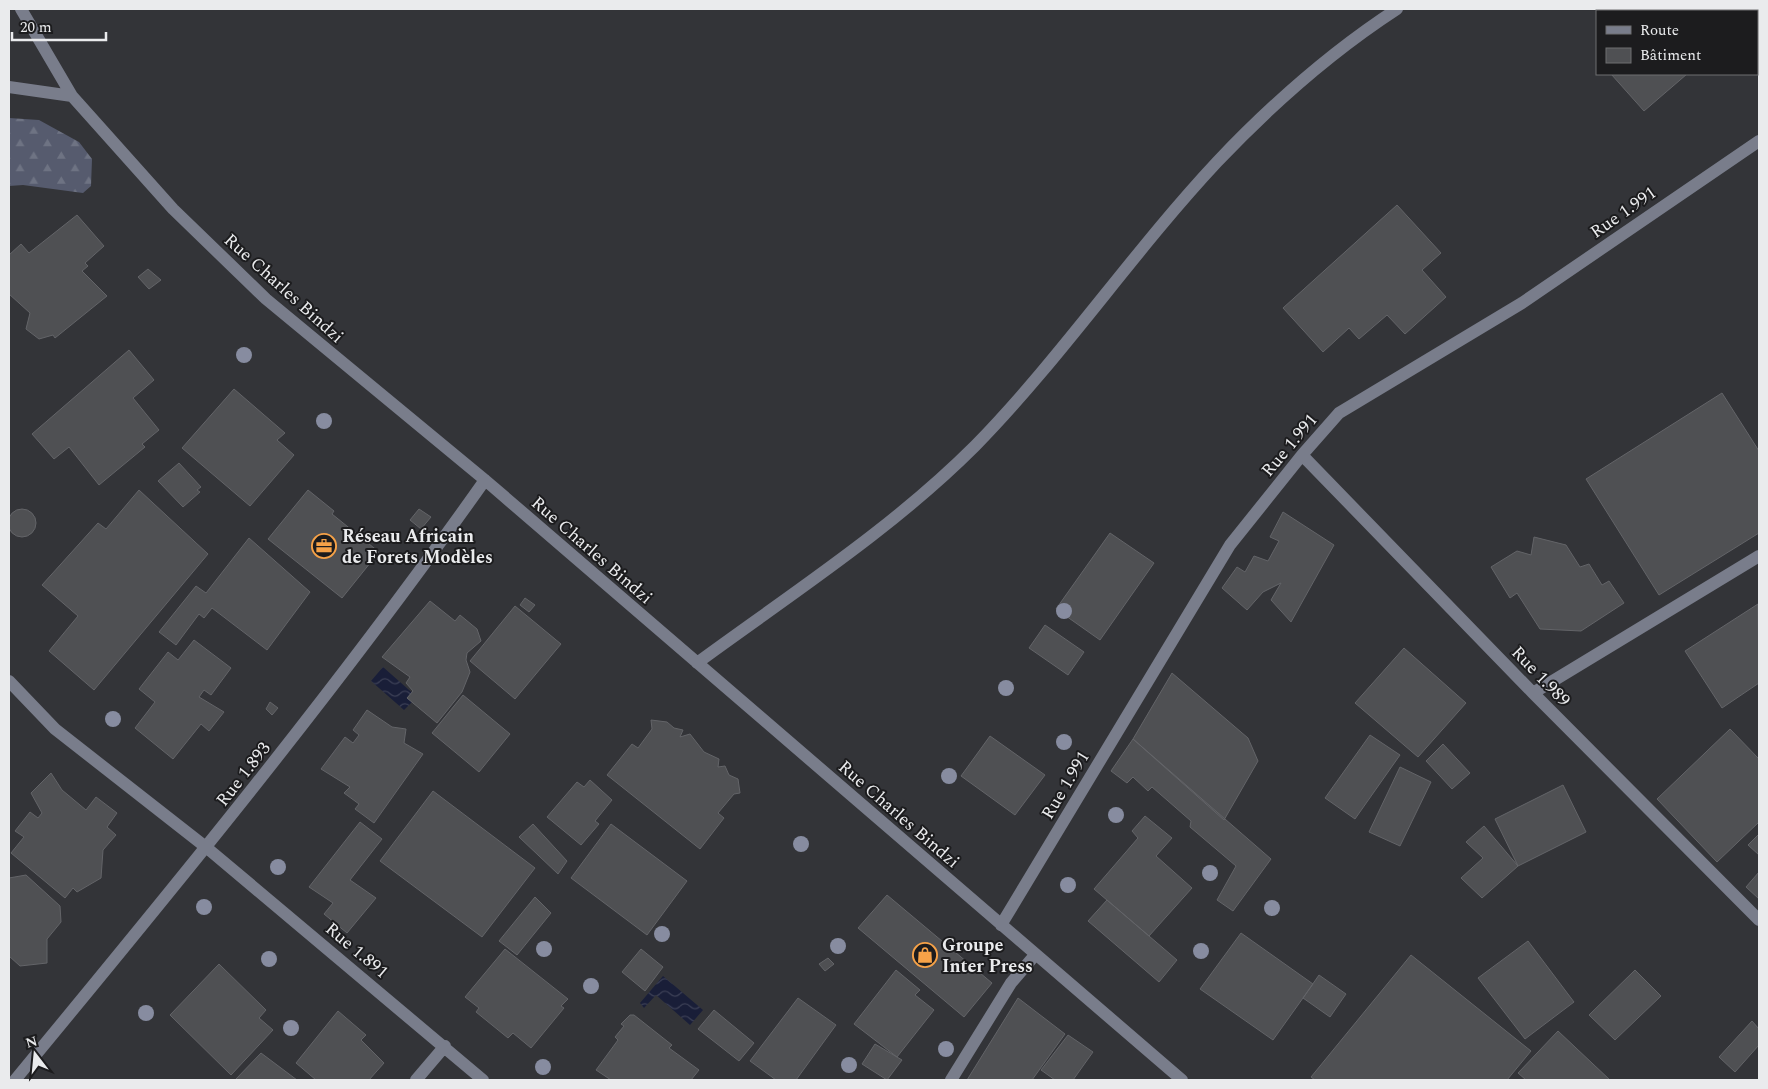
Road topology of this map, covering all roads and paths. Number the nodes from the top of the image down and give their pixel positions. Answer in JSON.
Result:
{"nodes":[{"id":1,"x":21,"y":9,"type":"edge"},
{"id":2,"x":1397,"y":9,"type":"edge"},
{"id":3,"x":9,"y":87,"type":"edge"},
{"id":4,"x":72,"y":96,"type":"junction"},
{"id":5,"x":1759,"y":141,"type":"edge"},
{"id":6,"x":1302,"y":454,"type":"junction"},
{"id":7,"x":485,"y":480,"type":"junction"},
{"id":8,"x":1759,"y":556,"type":"edge"},
{"id":9,"x":696,"y":663,"type":"junction"},
{"id":10,"x":9,"y":681,"type":"edge"},
{"id":11,"x":1533,"y":693,"type":"junction"},
{"id":12,"x":207,"y":848,"type":"junction"},
{"id":13,"x":1759,"y":920,"type":"edge"},
{"id":14,"x":1002,"y":925,"type":"junction"},
{"id":15,"x":1035,"y":955,"type":"junction"},
{"id":16,"x":445,"y":1046,"type":"junction"},
{"id":17,"x":15,"y":1080,"type":"edge"},
{"id":18,"x":416,"y":1080,"type":"edge"},
{"id":19,"x":483,"y":1080,"type":"edge"},
{"id":20,"x":951,"y":1080,"type":"edge"},
{"id":21,"x":1182,"y":1080,"type":"edge"}],
"edges":[{"from":1,"to":4,"type":"street","name":"Rue Charles Bindzi"},
{"from":2,"to":9,"type":"street"},
{"from":3,"to":4,"type":"street"},
{"from":4,"to":7,"type":"street","name":"Rue Charles Bindzi"},
{"from":5,"to":6,"type":"street","name":"Rue 1.991"},
{"from":6,"to":11,"type":"street","name":"Rue 1.989"},
{"from":6,"to":14,"type":"street","name":"Rue 1.991"},
{"from":7,"to":9,"type":"street","name":"Rue Charles Bindzi"},
{"from":7,"to":12,"type":"street","name":"Rue 1.893"},
{"from":8,"to":11,"type":"street"},
{"from":9,"to":14,"type":"street","name":"Rue Charles Bindzi"},
{"from":10,"to":12,"type":"street","name":"Rue 1.891"},
{"from":11,"to":13,"type":"street","name":"Rue 1.989"},
{"from":12,"to":16,"type":"street","name":"Rue 1.891"},
{"from":12,"to":17,"type":"street","name":"Rue 1.893"},
{"from":14,"to":15,"type":"street","name":"Rue Charles Bindzi"},
{"from":15,"to":20,"type":"street"},
{"from":15,"to":21,"type":"street","name":"Rue Charles Bindzi"},
{"from":16,"to":18,"type":"street"},
{"from":16,"to":19,"type":"street","name":"Rue 1.891"}]}
